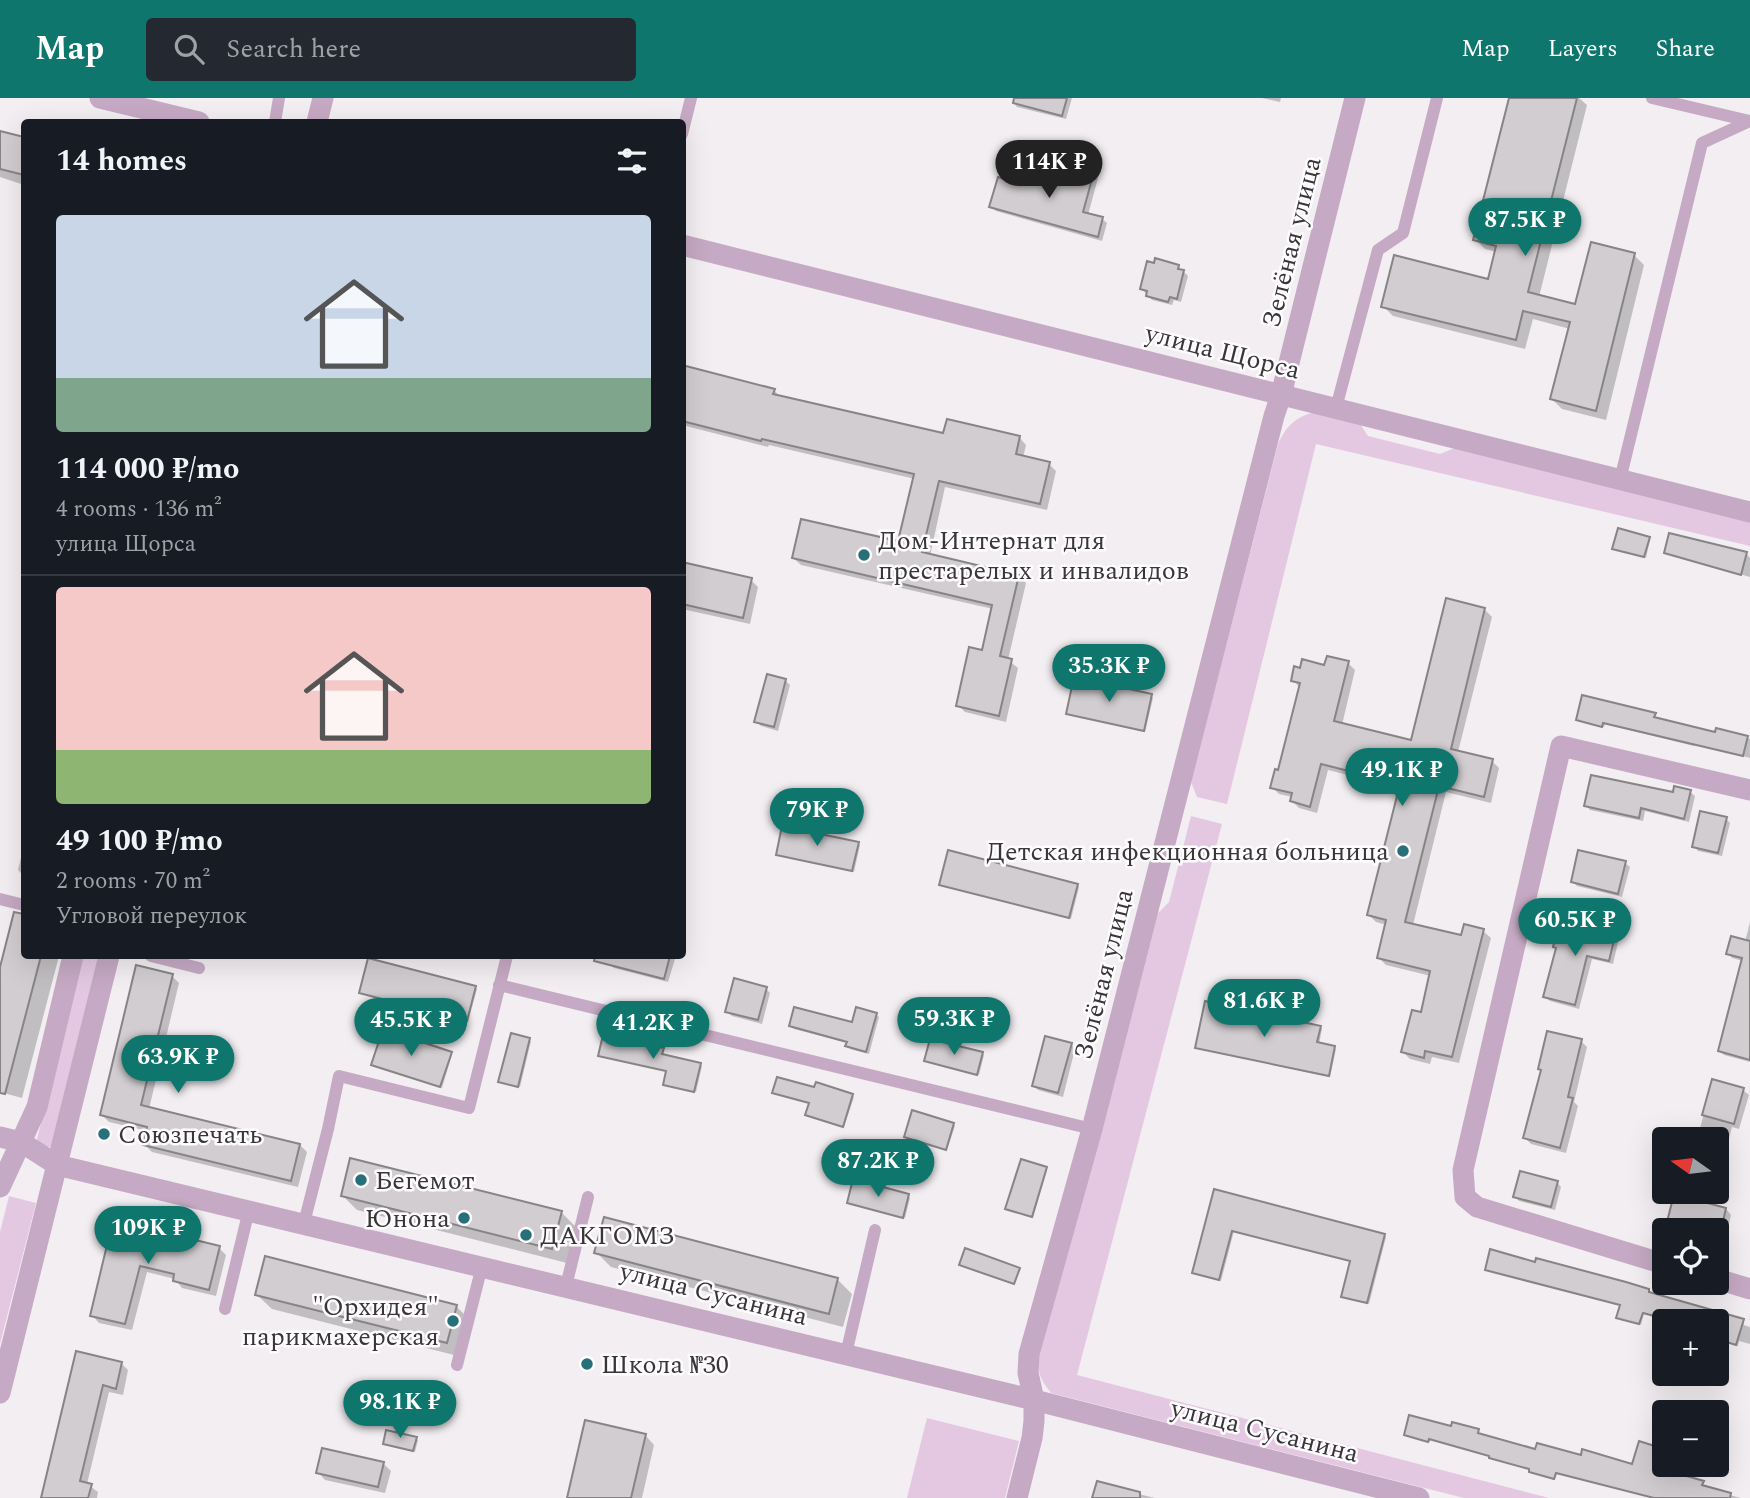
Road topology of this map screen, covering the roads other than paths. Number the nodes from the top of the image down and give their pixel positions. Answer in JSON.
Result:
{"nodes":[{"id":1,"x":100,"y":98,"type":"edge"},
{"id":2,"x":279,"y":98,"type":"edge"},
{"id":3,"x":323,"y":98,"type":"edge"},
{"id":4,"x":691,"y":98,"type":"edge"},
{"id":5,"x":1355,"y":98,"type":"edge"},
{"id":6,"x":1437,"y":98,"type":"edge"},
{"id":7,"x":1653,"y":98,"type":"edge"},
{"id":8,"x":187,"y":119,"type":"edge"},
{"id":9,"x":276,"y":119,"type":"edge"},
{"id":10,"x":318,"y":119,"type":"edge"},
{"id":11,"x":686,"y":119,"type":"edge"},
{"id":12,"x":1749,"y":121,"type":"edge"},
{"id":13,"x":686,"y":246,"type":"edge"},
{"id":14,"x":1281,"y":395,"type":"junction"},
{"id":15,"x":1336,"y":408,"type":"junction"},
{"id":16,"x":1620,"y":480,"type":"junction"},
{"id":17,"x":1750,"y":512,"type":"edge"},
{"id":18,"x":1750,"y":790,"type":"edge"},
{"id":19,"x":0,"y":899,"type":"edge"},
{"id":20,"x":21,"y":904,"type":"edge"},
{"id":21,"x":72,"y":959,"type":"edge"},
{"id":22,"x":108,"y":959,"type":"edge"},
{"id":23,"x":163,"y":959,"type":"edge"},
{"id":24,"x":506,"y":959,"type":"edge"},
{"id":25,"x":200,"y":968,"type":"dead end"},
{"id":26,"x":499,"y":985,"type":"junction"},
{"id":27,"x":1092,"y":1129,"type":"junction"},
{"id":28,"x":10,"y":1140,"type":"edge"},
{"id":29,"x":57,"y":1164,"type":"junction"},
{"id":30,"x":0,"y":1187,"type":"edge"},
{"id":31,"x":587,"y":1197,"type":"dead end"},
{"id":32,"x":249,"y":1210,"type":"junction"},
{"id":33,"x":304,"y":1223,"type":"junction"},
{"id":34,"x":875,"y":1230,"type":"dead end"},
{"id":35,"x":1652,"y":1260,"type":"edge"},
{"id":36,"x":482,"y":1266,"type":"junction"},
{"id":37,"x":1729,"y":1280,"type":"edge"},
{"id":38,"x":1749,"y":1283,"type":"edge"},
{"id":39,"x":566,"y":1286,"type":"junction"},
{"id":40,"x":225,"y":1309,"type":"dead end"},
{"id":41,"x":846,"y":1354,"type":"junction"},
{"id":42,"x":457,"y":1365,"type":"dead end"},
{"id":43,"x":0,"y":1393,"type":"edge"},
{"id":44,"x":1034,"y":1400,"type":"junction"},
{"id":45,"x":1017,"y":1498,"type":"edge"},
{"id":46,"x":1419,"y":1498,"type":"edge"}],
"edges":[{"from":1,"to":8,"type":"street"},
{"from":2,"to":9,"type":"lane"},
{"from":3,"to":10,"type":"street"},
{"from":4,"to":11,"type":"lane"},
{"from":5,"to":14,"type":"street","name":"Зелёная улица"},
{"from":6,"to":15,"type":"lane"},
{"from":7,"to":12,"type":"lane"},
{"from":12,"to":16,"type":"lane"},
{"from":13,"to":14,"type":"street","name":"улица Щорса"},
{"from":14,"to":15,"type":"street","name":"улица Щорса"},
{"from":14,"to":27,"type":"street","name":"Зелёная улица"},
{"from":15,"to":16,"type":"street","name":"улица Щорса"},
{"from":16,"to":17,"type":"street","name":"улица Щорса"},
{"from":18,"to":35,"type":"street"},
{"from":19,"to":20,"type":"lane"},
{"from":21,"to":28,"type":"street"},
{"from":22,"to":29,"type":"street"},
{"from":23,"to":25,"type":"lane"},
{"from":24,"to":26,"type":"lane"},
{"from":26,"to":27,"type":"lane"},
{"from":26,"to":33,"type":"lane"},
{"from":27,"to":44,"type":"street","name":"Зелёная улица"},
{"from":28,"to":29,"type":"street","name":"улица Сусанина"},
{"from":28,"to":30,"type":"street"},
{"from":29,"to":32,"type":"street","name":"улица Сусанина"},
{"from":29,"to":43,"type":"street"},
{"from":31,"to":39,"type":"lane"},
{"from":32,"to":33,"type":"street","name":"улица Сусанина"},
{"from":32,"to":40,"type":"lane"},
{"from":33,"to":36,"type":"street","name":"улица Сусанина"},
{"from":34,"to":41,"type":"lane"},
{"from":36,"to":39,"type":"street","name":"улица Сусанина"},
{"from":36,"to":42,"type":"lane"},
{"from":37,"to":38,"type":"street"},
{"from":39,"to":41,"type":"street","name":"улица Сусанина"},
{"from":41,"to":44,"type":"street","name":"улица Сусанина"},
{"from":44,"to":45,"type":"street","name":"Зелёная улица"},
{"from":44,"to":46,"type":"street","name":"улица Сусанина"}]}
